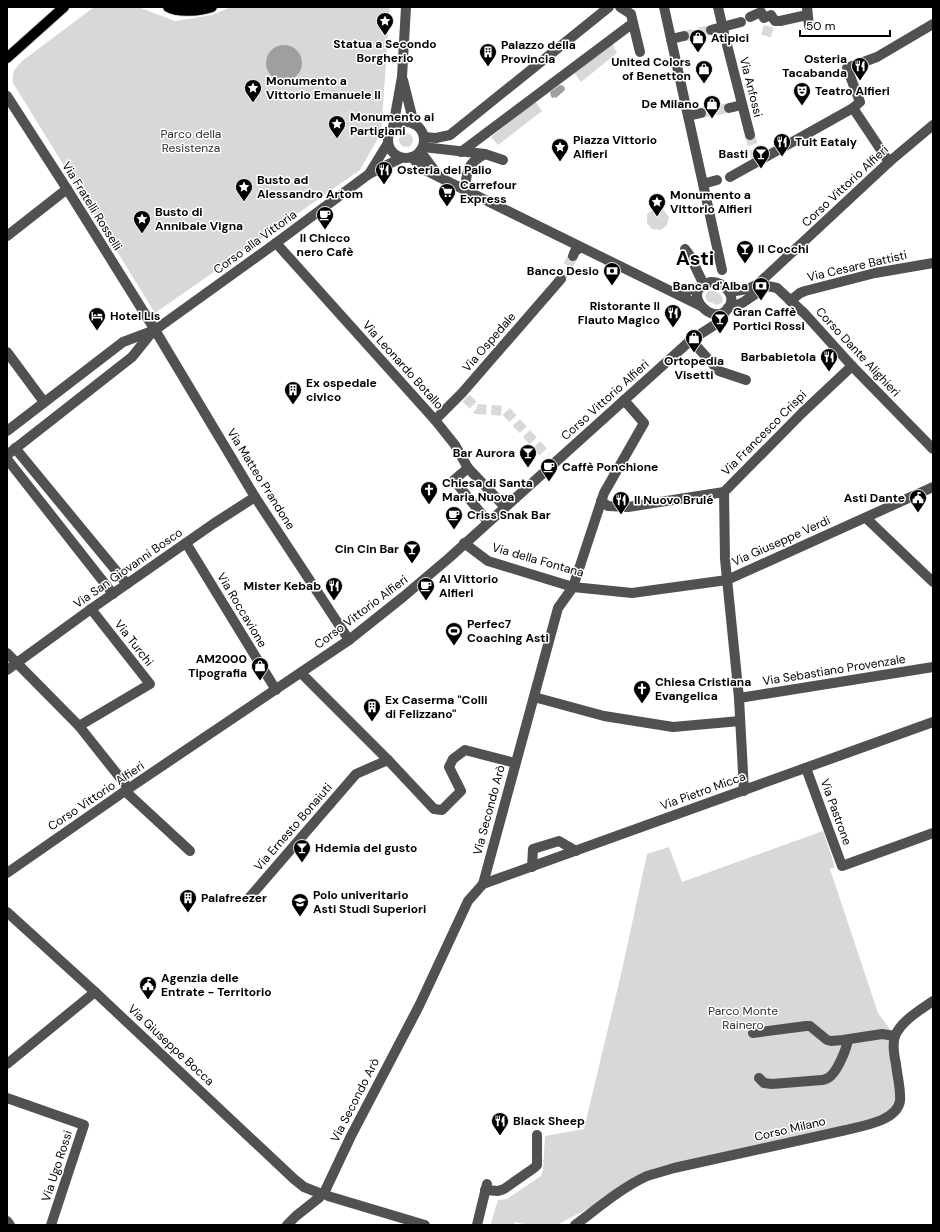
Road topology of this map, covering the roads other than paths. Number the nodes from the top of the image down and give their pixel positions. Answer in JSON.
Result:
{"nodes":[{"id":1,"x":64,"y":7,"type":"edge"},
{"id":2,"x":168,"y":7,"type":"edge"},
{"id":3,"x":406,"y":7,"type":"edge"},
{"id":4,"x":609,"y":7,"type":"edge"},
{"id":5,"x":620,"y":7,"type":"edge"},
{"id":6,"x":664,"y":7,"type":"edge"},
{"id":7,"x":718,"y":7,"type":"edge"},
{"id":8,"x":207,"y":8,"type":"edge"},
{"id":9,"x":760,"y":10,"type":"edge"},
{"id":10,"x":807,"y":11,"type":"edge"},
{"id":11,"x":750,"y":17,"type":"dead end"},
{"id":12,"x":741,"y":22,"type":"dead end"},
{"id":13,"x":633,"y":23,"type":"junction"},
{"id":14,"x":933,"y":24,"type":"edge"},
{"id":15,"x":809,"y":26,"type":"dead end"},
{"id":16,"x":684,"y":36,"type":"tunnel mouth"},
{"id":17,"x":671,"y":39,"type":"junction"},
{"id":18,"x":727,"y":45,"type":"dead end"},
{"id":19,"x":640,"y":52,"type":"dead end"},
{"id":20,"x":7,"y":58,"type":"edge"},
{"id":21,"x":402,"y":77,"type":"junction"},
{"id":22,"x":7,"y":96,"type":"edge"},
{"id":23,"x":742,"y":105,"type":"junction"},
{"id":24,"x":729,"y":108,"type":"tunnel mouth"},
{"id":25,"x":849,"y":110,"type":"junction"},
{"id":26,"x":702,"y":113,"type":"tunnel mouth"},
{"id":27,"x":688,"y":116,"type":"junction"},
{"id":28,"x":414,"y":124,"type":"junction"},
{"id":29,"x":933,"y":125,"type":"edge"},
{"id":30,"x":393,"y":127,"type":"junction"},
{"id":31,"x":750,"y":135,"type":"tunnel mouth"},
{"id":32,"x":388,"y":143,"type":"junction"},
{"id":33,"x":422,"y":145,"type":"junction"},
{"id":34,"x":461,"y":152,"type":"junction"},
{"id":35,"x":485,"y":154,"type":"junction"},
{"id":36,"x":407,"y":157,"type":"junction"},
{"id":37,"x":503,"y":160,"type":"dead end"},
{"id":38,"x":889,"y":162,"type":"junction"},
{"id":39,"x":370,"y":174,"type":"junction"},
{"id":40,"x":439,"y":176,"type":"junction"},
{"id":41,"x":730,"y":176,"type":"dead end"},
{"id":42,"x":717,"y":180,"type":"dead end"},
{"id":43,"x":703,"y":184,"type":"junction"},
{"id":44,"x":66,"y":189,"type":"junction"},
{"id":45,"x":465,"y":190,"type":"junction"},
{"id":46,"x":7,"y":236,"type":"edge"},
{"id":47,"x":276,"y":243,"type":"junction"},
{"id":48,"x":580,"y":248,"type":"junction"},
{"id":49,"x":685,"y":249,"type":"dead end"},
{"id":50,"x":573,"y":256,"type":"tunnel mouth"},
{"id":51,"x":933,"y":264,"type":"edge"},
{"id":52,"x":722,"y":270,"type":"junction"},
{"id":53,"x":561,"y":279,"type":"tunnel mouth"},
{"id":54,"x":715,"y":282,"type":"junction"},
{"id":55,"x":758,"y":284,"type":"junction"},
{"id":56,"x":702,"y":286,"type":"junction"},
{"id":57,"x":728,"y":290,"type":"junction"},
{"id":58,"x":669,"y":291,"type":"junction"},
{"id":59,"x":790,"y":300,"type":"junction"},
{"id":60,"x":728,"y":308,"type":"junction"},
{"id":61,"x":704,"y":309,"type":"junction"},
{"id":62,"x":154,"y":330,"type":"junction"},
{"id":63,"x":701,"y":333,"type":"junction"},
{"id":64,"x":691,"y":340,"type":"junction"},
{"id":65,"x":7,"y":352,"type":"edge"},
{"id":66,"x":852,"y":366,"type":"junction"},
{"id":67,"x":746,"y":380,"type":"dead end"},
{"id":68,"x":624,"y":400,"type":"junction"},
{"id":69,"x":44,"y":402,"type":"junction"},
{"id":70,"x":435,"y":420,"type":"junction"},
{"id":71,"x":7,"y":431,"type":"edge"},
{"id":72,"x":15,"y":448,"type":"junction"},
{"id":73,"x":933,"y":449,"type":"edge"},
{"id":74,"x":7,"y":455,"type":"edge"},
{"id":75,"x":7,"y":459,"type":"edge"},
{"id":76,"x":468,"y":468,"type":"junction"},
{"id":77,"x":933,"y":487,"type":"edge"},
{"id":78,"x":724,"y":492,"type":"junction"},
{"id":79,"x":255,"y":497,"type":"junction"},
{"id":80,"x":601,"y":501,"type":"junction"},
{"id":81,"x":505,"y":507,"type":"junction"},
{"id":82,"x":866,"y":518,"type":"junction"},
{"id":83,"x":488,"y":522,"type":"junction"},
{"id":84,"x":186,"y":543,"type":"junction"},
{"id":85,"x":464,"y":543,"type":"junction"},
{"id":86,"x":114,"y":568,"type":"junction"},
{"id":87,"x":101,"y":578,"type":"junction"},
{"id":88,"x":727,"y":580,"type":"junction"},
{"id":89,"x":933,"y":581,"type":"edge"},
{"id":90,"x":127,"y":584,"type":"junction"},
{"id":91,"x":573,"y":587,"type":"junction"},
{"id":92,"x":113,"y":594,"type":"junction"},
{"id":93,"x":91,"y":610,"type":"junction"},
{"id":94,"x":349,"y":640,"type":"junction"},
{"id":95,"x":7,"y":653,"type":"edge"},
{"id":96,"x":17,"y":664,"type":"junction"},
{"id":97,"x":933,"y":667,"type":"edge"},
{"id":98,"x":7,"y":670,"type":"edge"},
{"id":99,"x":301,"y":672,"type":"junction"},
{"id":100,"x":276,"y":690,"type":"junction"},
{"id":101,"x":534,"y":697,"type":"junction"},
{"id":102,"x":739,"y":698,"type":"junction"},
{"id":103,"x":740,"y":721,"type":"junction"},
{"id":104,"x":933,"y":722,"type":"edge"},
{"id":105,"x":79,"y":726,"type":"junction"},
{"id":106,"x":388,"y":760,"type":"junction"},
{"id":107,"x":515,"y":763,"type":"junction"},
{"id":108,"x":806,"y":768,"type":"junction"},
{"id":109,"x":127,"y":790,"type":"junction"},
{"id":110,"x":744,"y":791,"type":"junction"},
{"id":111,"x":933,"y":833,"type":"edge"},
{"id":112,"x":190,"y":851,"type":"dead end"},
{"id":113,"x":576,"y":851,"type":"junction"},
{"id":114,"x":532,"y":867,"type":"junction"},
{"id":115,"x":7,"y":873,"type":"edge"},
{"id":116,"x":482,"y":884,"type":"junction"},
{"id":117,"x":249,"y":898,"type":"dead end"},
{"id":118,"x":7,"y":912,"type":"edge"},
{"id":119,"x":95,"y":992,"type":"junction"},
{"id":120,"x":933,"y":1001,"type":"edge"},
{"id":121,"x":753,"y":1033,"type":"dead end"},
{"id":122,"x":895,"y":1036,"type":"junction"},
{"id":123,"x":848,"y":1040,"type":"junction"},
{"id":124,"x":7,"y":1064,"type":"edge"},
{"id":125,"x":759,"y":1078,"type":"dead end"},
{"id":126,"x":7,"y":1098,"type":"edge"},
{"id":127,"x":537,"y":1135,"type":"dead end"},
{"id":128,"x":323,"y":1194,"type":"junction"},
{"id":129,"x":7,"y":1221,"type":"edge"},
{"id":130,"x":10,"y":1225,"type":"edge"},
{"id":131,"x":51,"y":1225,"type":"edge"},
{"id":132,"x":287,"y":1225,"type":"edge"},
{"id":133,"x":425,"y":1225,"type":"edge"},
{"id":134,"x":477,"y":1225,"type":"edge"},
{"id":135,"x":574,"y":1225,"type":"edge"}],
"edges":[{"from":1,"to":20,"type":"main road"},
{"from":2,"to":8,"type":"main road"},
{"from":3,"to":21,"type":"street","name":"Corso alla Vittoria"},
{"from":4,"to":33,"type":"street"},
{"from":5,"to":13,"type":"street"},
{"from":6,"to":17,"type":"street"},
{"from":7,"to":12,"type":"street"},
{"from":9,"to":10,"type":"street"},
{"from":9,"to":11,"type":"street"},
{"from":10,"to":15,"type":"street"},
{"from":13,"to":19,"type":"street"},
{"from":13,"to":34,"type":"street"},
{"from":14,"to":25,"type":"street"},
{"from":16,"to":17,"type":"street"},
{"from":17,"to":27,"type":"street"},
{"from":18,"to":23,"type":"street","name":"Via Anfossi"},
{"from":21,"to":28,"type":"street","name":"Corso alla Vittoria"},
{"from":21,"to":30,"type":"street","name":"Corso alla Vittoria"},
{"from":22,"to":44,"type":"street","name":"Via Fratelli Rosselli"},
{"from":23,"to":24,"type":"street"},
{"from":23,"to":31,"type":"street","name":"Via Anfossi"},
{"from":25,"to":38,"type":"street"},
{"from":25,"to":41,"type":"street"},
{"from":26,"to":27,"type":"street"},
{"from":27,"to":43,"type":"street"},
{"from":28,"to":30,"type":"street"},
{"from":28,"to":33,"type":"street","name":"Corso alla Vittoria"},
{"from":29,"to":38,"type":"street","name":"Corso Vittorio Alfieri"},
{"from":30,"to":32,"type":"street","name":"Corso alla Vittoria"},
{"from":32,"to":36,"type":"street"},
{"from":32,"to":39,"type":"street","name":"Corso alla Vittoria"},
{"from":33,"to":34,"type":"street"},
{"from":33,"to":36,"type":"street","name":"Corso alla Vittoria"},
{"from":33,"to":40,"type":"street"},
{"from":34,"to":35,"type":"street"},
{"from":35,"to":37,"type":"street"},
{"from":35,"to":45,"type":"street"},
{"from":36,"to":39,"type":"street","name":"Corso alla Vittoria"},
{"from":36,"to":40,"type":"street"},
{"from":38,"to":55,"type":"street","name":"Corso Vittorio Alfieri"},
{"from":39,"to":47,"type":"street","name":"Corso alla Vittoria"},
{"from":40,"to":45,"type":"street"},
{"from":42,"to":43,"type":"street"},
{"from":43,"to":52,"type":"street"},
{"from":44,"to":46,"type":"street"},
{"from":44,"to":62,"type":"street","name":"Via Fratelli Rosselli"},
{"from":45,"to":48,"type":"street"},
{"from":47,"to":62,"type":"street","name":"Corso alla Vittoria"},
{"from":47,"to":70,"type":"street","name":"Via Leonardo Botallo"},
{"from":48,"to":50,"type":"street"},
{"from":48,"to":58,"type":"street"},
{"from":49,"to":56,"type":"street"},
{"from":51,"to":59,"type":"street","name":"Via Cesare Battisti"},
{"from":52,"to":54,"type":"street"},
{"from":52,"to":57,"type":"street"},
{"from":53,"to":70,"type":"street","name":"Via Ospedale"},
{"from":54,"to":56,"type":"street"},
{"from":54,"to":57,"type":"street"},
{"from":55,"to":57,"type":"street","name":"Corso Vittorio Alfieri"},
{"from":55,"to":59,"type":"street","name":"Corso Dante Alighieri"},
{"from":55,"to":60,"type":"street","name":"Corso Vittorio Alfieri"},
{"from":56,"to":58,"type":"street"},
{"from":56,"to":61,"type":"street"},
{"from":57,"to":60,"type":"street"},
{"from":58,"to":61,"type":"street"},
{"from":59,"to":66,"type":"street","name":"Corso Dante Alighieri"},
{"from":60,"to":61,"type":"street"},
{"from":60,"to":63,"type":"street","name":"Corso Vittorio Alfieri"},
{"from":61,"to":63,"type":"street"},
{"from":62,"to":69,"type":"street","name":"Corso alla Vittoria"},
{"from":62,"to":72,"type":"street","name":"Corso alla Vittoria"},
{"from":62,"to":79,"type":"street","name":"Via Matteo Prandone"},
{"from":63,"to":64,"type":"street","name":"Corso Vittorio Alfieri"},
{"from":64,"to":67,"type":"street"},
{"from":64,"to":68,"type":"street","name":"Corso Vittorio Alfieri"},
{"from":65,"to":69,"type":"street"},
{"from":66,"to":73,"type":"street","name":"Corso Dante Alighieri"},
{"from":66,"to":78,"type":"street","name":"Via Francesco Crispi"},
{"from":68,"to":80,"type":"street","name":"Via Secondo Arò"},
{"from":68,"to":81,"type":"street","name":"Corso Vittorio Alfieri"},
{"from":69,"to":71,"type":"street","name":"Corso alla Vittoria"},
{"from":70,"to":76,"type":"street","name":"Via Leonardo Botallo"},
{"from":72,"to":74,"type":"street","name":"Corso alla Vittoria"},
{"from":72,"to":86,"type":"street"},
{"from":75,"to":87,"type":"street"},
{"from":76,"to":81,"type":"street","name":"Via Leonardo Botallo"},
{"from":76,"to":83,"type":"street"},
{"from":77,"to":82,"type":"street","name":"Via Giuseppe Verdi"},
{"from":78,"to":80,"type":"street"},
{"from":78,"to":88,"type":"street","name":"Via Francesco Crispi"},
{"from":79,"to":84,"type":"street","name":"Via San Giovanni Bosco"},
{"from":79,"to":94,"type":"street","name":"Via Matteo Prandone"},
{"from":80,"to":91,"type":"street","name":"Via Secondo Arò"},
{"from":81,"to":83,"type":"street","name":"Corso Vittorio Alfieri"},
{"from":82,"to":88,"type":"street","name":"Via Giuseppe Verdi"},
{"from":82,"to":89,"type":"street"},
{"from":83,"to":85,"type":"street","name":"Corso Vittorio Alfieri"},
{"from":84,"to":90,"type":"street","name":"Via San Giovanni Bosco"},
{"from":84,"to":100,"type":"street","name":"Via Roccavione"},
{"from":85,"to":91,"type":"street","name":"Via della Fontana"},
{"from":85,"to":94,"type":"street","name":"Corso Vittorio Alfieri"},
{"from":86,"to":87,"type":"street"},
{"from":86,"to":90,"type":"street"},
{"from":87,"to":92,"type":"street"},
{"from":88,"to":91,"type":"street","name":"Via della Fontana"},
{"from":88,"to":102,"type":"street","name":"Via Francesco Crispi"},
{"from":90,"to":92,"type":"street","name":"Via San Giovanni Bosco"},
{"from":91,"to":101,"type":"street","name":"Via Secondo Arò"},
{"from":92,"to":93,"type":"street","name":"Via San Giovanni Bosco"},
{"from":93,"to":96,"type":"street","name":"Via San Giovanni Bosco"},
{"from":93,"to":105,"type":"street","name":"Via Turchi"},
{"from":94,"to":99,"type":"street","name":"Corso Vittorio Alfieri"},
{"from":95,"to":96,"type":"street"},
{"from":96,"to":98,"type":"street","name":"Via San Giovanni Bosco"},
{"from":96,"to":105,"type":"street"},
{"from":97,"to":102,"type":"street","name":"Via Sebastiano Provenzale"},
{"from":99,"to":100,"type":"street","name":"Corso Vittorio Alfieri"},
{"from":99,"to":106,"type":"street"},
{"from":100,"to":109,"type":"street","name":"Corso Vittorio Alfieri"},
{"from":101,"to":103,"type":"street"},
{"from":101,"to":107,"type":"street","name":"Via Secondo Arò"},
{"from":102,"to":103,"type":"street","name":"Via Francesco Crispi"},
{"from":103,"to":110,"type":"street","name":"Via Francesco Crispi"},
{"from":104,"to":108,"type":"street","name":"Via Pietro Micca"},
{"from":105,"to":109,"type":"street"},
{"from":106,"to":107,"type":"street"},
{"from":106,"to":117,"type":"street","name":"Via Ernesto Bonaiuti"},
{"from":107,"to":116,"type":"street","name":"Via Secondo Arò"},
{"from":108,"to":110,"type":"street","name":"Via Pietro Micca"},
{"from":108,"to":111,"type":"street","name":"Via Pastrone"},
{"from":109,"to":112,"type":"street"},
{"from":109,"to":115,"type":"street","name":"Corso Vittorio Alfieri"},
{"from":110,"to":113,"type":"street","name":"Via Pietro Micca"},
{"from":113,"to":114,"type":"street","name":"Via Pietro Micca"},
{"from":113,"to":114,"type":"street"},
{"from":114,"to":116,"type":"street","name":"Via Pietro Micca"},
{"from":116,"to":128,"type":"street","name":"Via Secondo Arò"},
{"from":118,"to":119,"type":"street","name":"Via Giuseppe Bocca"},
{"from":119,"to":124,"type":"street"},
{"from":119,"to":128,"type":"street","name":"Via Giuseppe Bocca"},
{"from":120,"to":122,"type":"street"},
{"from":121,"to":123,"type":"street"},
{"from":122,"to":123,"type":"street"},
{"from":122,"to":135,"type":"street","name":"Corso Milano"},
{"from":123,"to":125,"type":"street"},
{"from":126,"to":131,"type":"street","name":"Via Ugo Rossi"},
{"from":127,"to":134,"type":"street"},
{"from":128,"to":132,"type":"street"},
{"from":128,"to":133,"type":"street","name":"Via Giuseppe Bocca"},
{"from":129,"to":130,"type":"street"}]}
